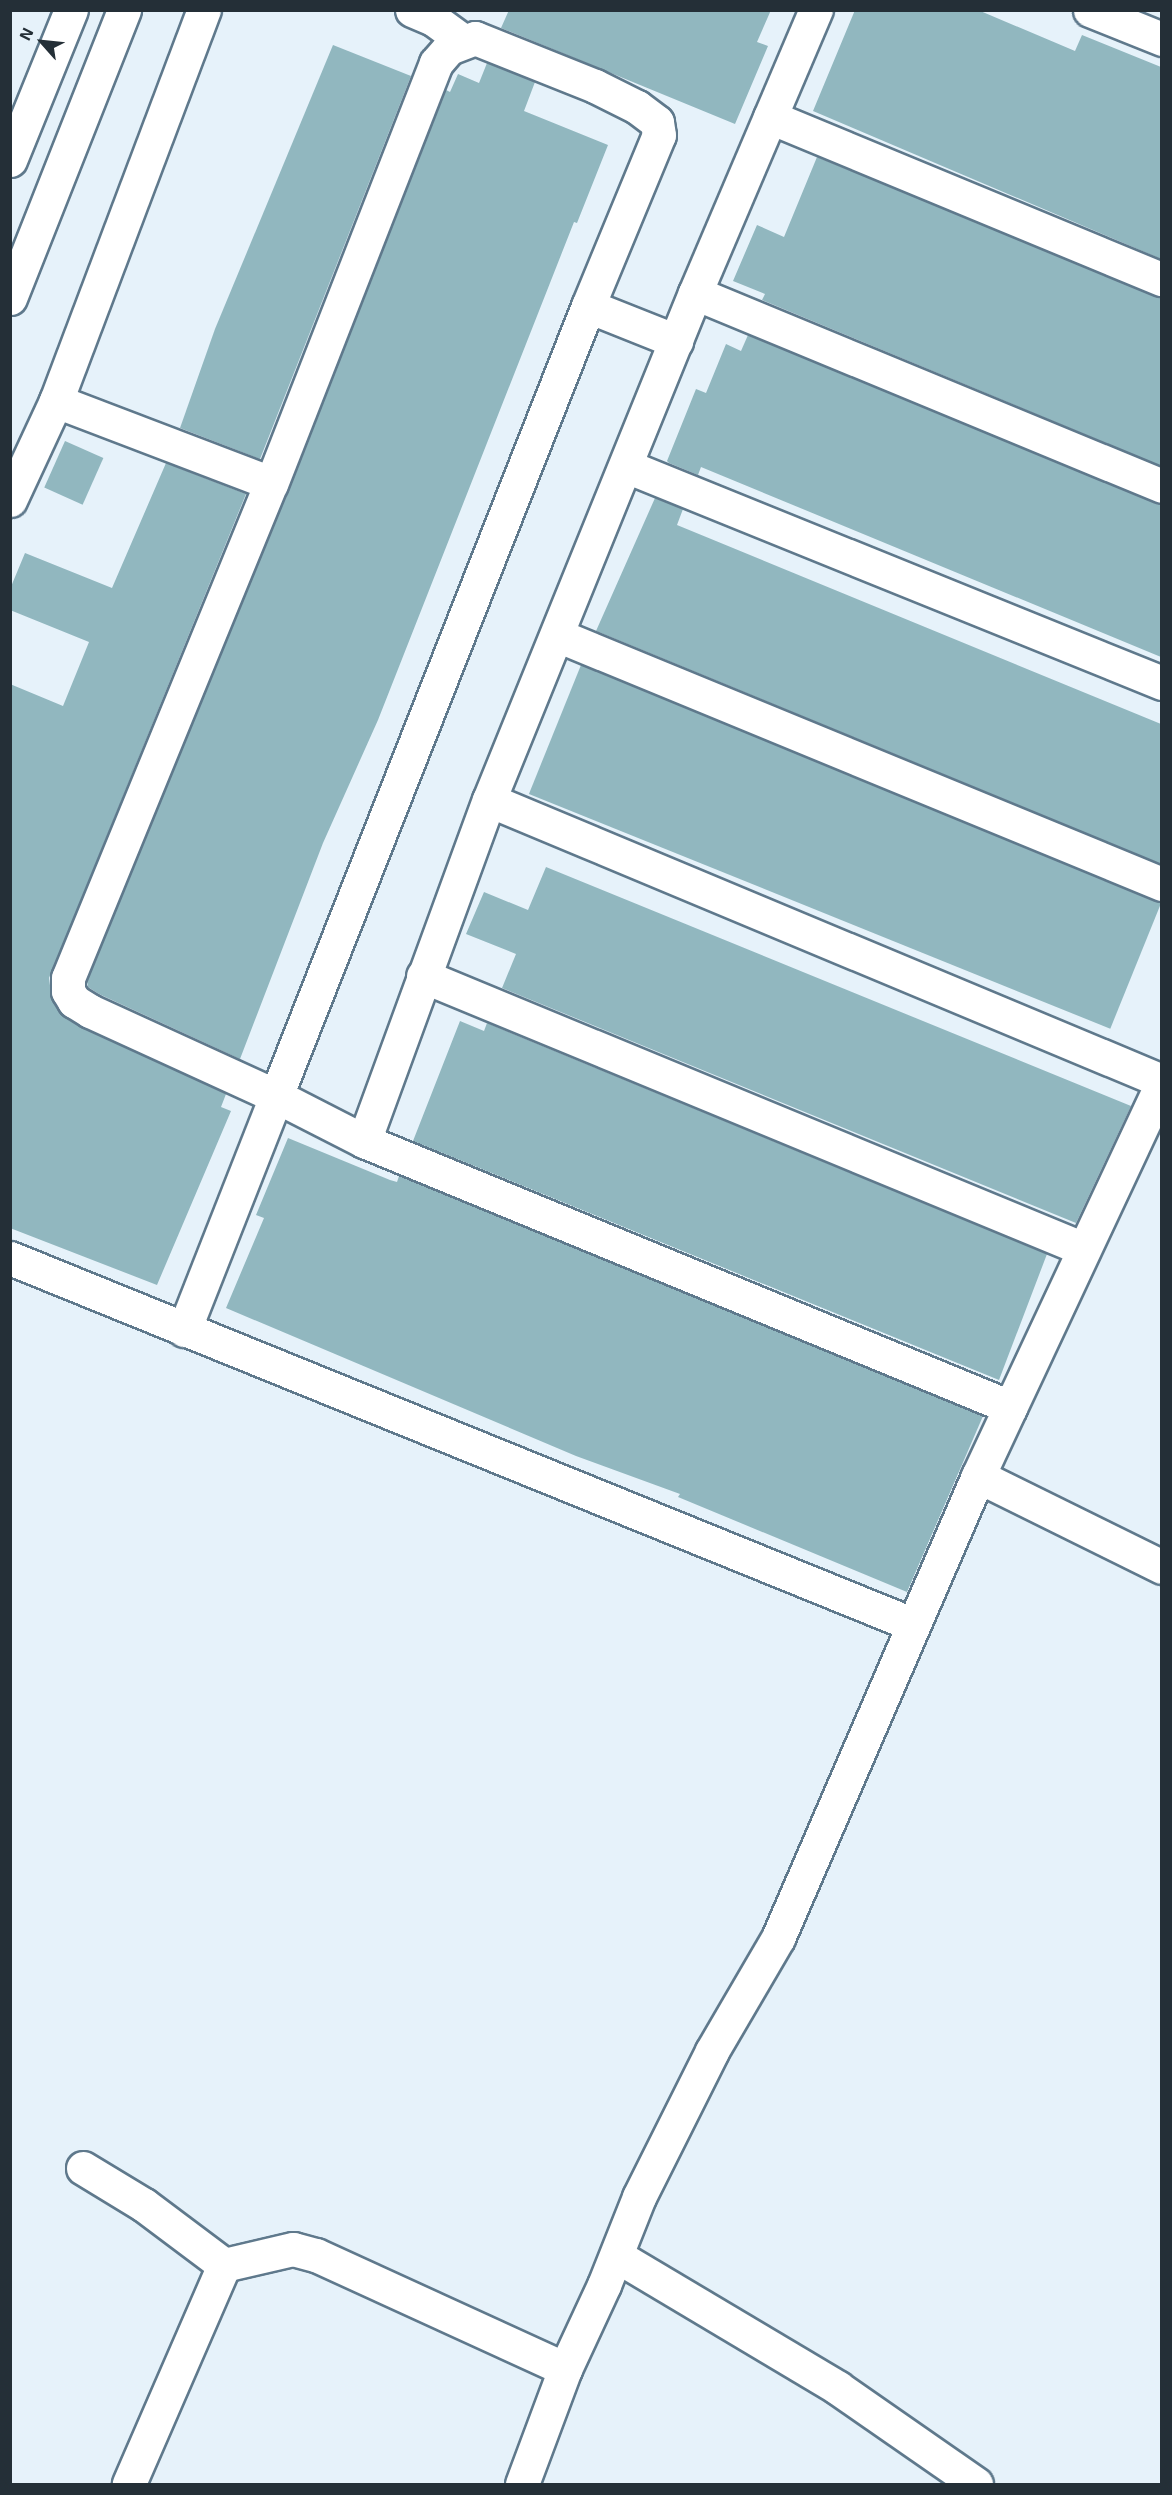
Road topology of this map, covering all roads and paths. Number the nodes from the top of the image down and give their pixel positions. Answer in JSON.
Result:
{"nodes":[{"id":1,"x":71,"y":10,"type":"edge"},
{"id":2,"x":124,"y":10,"type":"edge"},
{"id":3,"x":204,"y":10,"type":"edge"},
{"id":4,"x":412,"y":10,"type":"edge"},
{"id":5,"x":816,"y":10,"type":"edge"},
{"id":6,"x":1090,"y":10,"type":"edge"},
{"id":7,"x":1161,"y":39,"type":"edge"},
{"id":8,"x":463,"y":41,"type":"junction"},
{"id":9,"x":770,"y":117,"type":"junction"},
{"id":10,"x":10,"y":160,"type":"edge"},
{"id":11,"x":1161,"y":279,"type":"edge"},
{"id":12,"x":695,"y":293,"type":"junction"},
{"id":13,"x":10,"y":298,"type":"edge"},
{"id":14,"x":588,"y":306,"type":"junction"},
{"id":15,"x":676,"y":341,"type":"junction"},
{"id":16,"x":56,"y":401,"type":"junction"},
{"id":17,"x":626,"y":466,"type":"junction"},
{"id":18,"x":271,"y":483,"type":"junction"},
{"id":19,"x":1161,"y":486,"type":"edge"},
{"id":20,"x":10,"y":500,"type":"edge"},
{"id":21,"x":557,"y":635,"type":"junction"},
{"id":22,"x":1161,"y":683,"type":"edge"},
{"id":23,"x":489,"y":800,"type":"junction"},
{"id":24,"x":1161,"y":884,"type":"edge"},
{"id":25,"x":423,"y":976,"type":"junction"},
{"id":26,"x":1161,"y":1083,"type":"edge"},
{"id":27,"x":276,"y":1096,"type":"junction"},
{"id":28,"x":364,"y":1141,"type":"junction"},
{"id":29,"x":1084,"y":1249,"type":"junction"},
{"id":30,"x":10,"y":1258,"type":"edge"},
{"id":31,"x":184,"y":1330,"type":"junction"},
{"id":32,"x":1010,"y":1407,"type":"junction"},
{"id":33,"x":978,"y":1476,"type":"junction"},
{"id":34,"x":1161,"y":1567,"type":"edge"},
{"id":35,"x":912,"y":1624,"type":"junction"},
{"id":36,"x":83,"y":2168,"type":"dead end"},
{"id":37,"x":616,"y":2256,"type":"junction"},
{"id":38,"x":224,"y":2265,"type":"junction"},
{"id":39,"x":565,"y":2369,"type":"junction"},
{"id":40,"x":129,"y":2484,"type":"edge"},
{"id":41,"x":522,"y":2484,"type":"edge"},
{"id":42,"x":976,"y":2484,"type":"edge"}],
"edges":[{"from":1,"to":10,"type":"street"},
{"from":2,"to":13,"type":"street"},
{"from":3,"to":16,"type":"street"},
{"from":4,"to":8,"type":"street"},
{"from":5,"to":9,"type":"street"},
{"from":6,"to":7,"type":"street"},
{"from":8,"to":14,"type":"street"},
{"from":8,"to":18,"type":"street"},
{"from":9,"to":11,"type":"street"},
{"from":9,"to":12,"type":"street"},
{"from":12,"to":15,"type":"street"},
{"from":12,"to":19,"type":"street"},
{"from":14,"to":15,"type":"street"},
{"from":14,"to":27,"type":"street"},
{"from":15,"to":17,"type":"street"},
{"from":16,"to":18,"type":"street"},
{"from":16,"to":20,"type":"street"},
{"from":17,"to":21,"type":"street"},
{"from":17,"to":22,"type":"street"},
{"from":18,"to":27,"type":"street"},
{"from":21,"to":23,"type":"street"},
{"from":21,"to":24,"type":"street"},
{"from":23,"to":25,"type":"street"},
{"from":23,"to":26,"type":"street"},
{"from":25,"to":28,"type":"street"},
{"from":25,"to":29,"type":"street"},
{"from":26,"to":29,"type":"street"},
{"from":27,"to":28,"type":"street"},
{"from":27,"to":31,"type":"street"},
{"from":28,"to":32,"type":"street"},
{"from":29,"to":32,"type":"street"},
{"from":30,"to":31,"type":"street"},
{"from":31,"to":35,"type":"street"},
{"from":32,"to":33,"type":"street"},
{"from":33,"to":34,"type":"street"},
{"from":33,"to":35,"type":"street"},
{"from":35,"to":37,"type":"street"},
{"from":36,"to":38,"type":"street"},
{"from":37,"to":39,"type":"street"},
{"from":37,"to":42,"type":"street"},
{"from":38,"to":39,"type":"street"},
{"from":38,"to":40,"type":"street"},
{"from":39,"to":41,"type":"street"}]}
